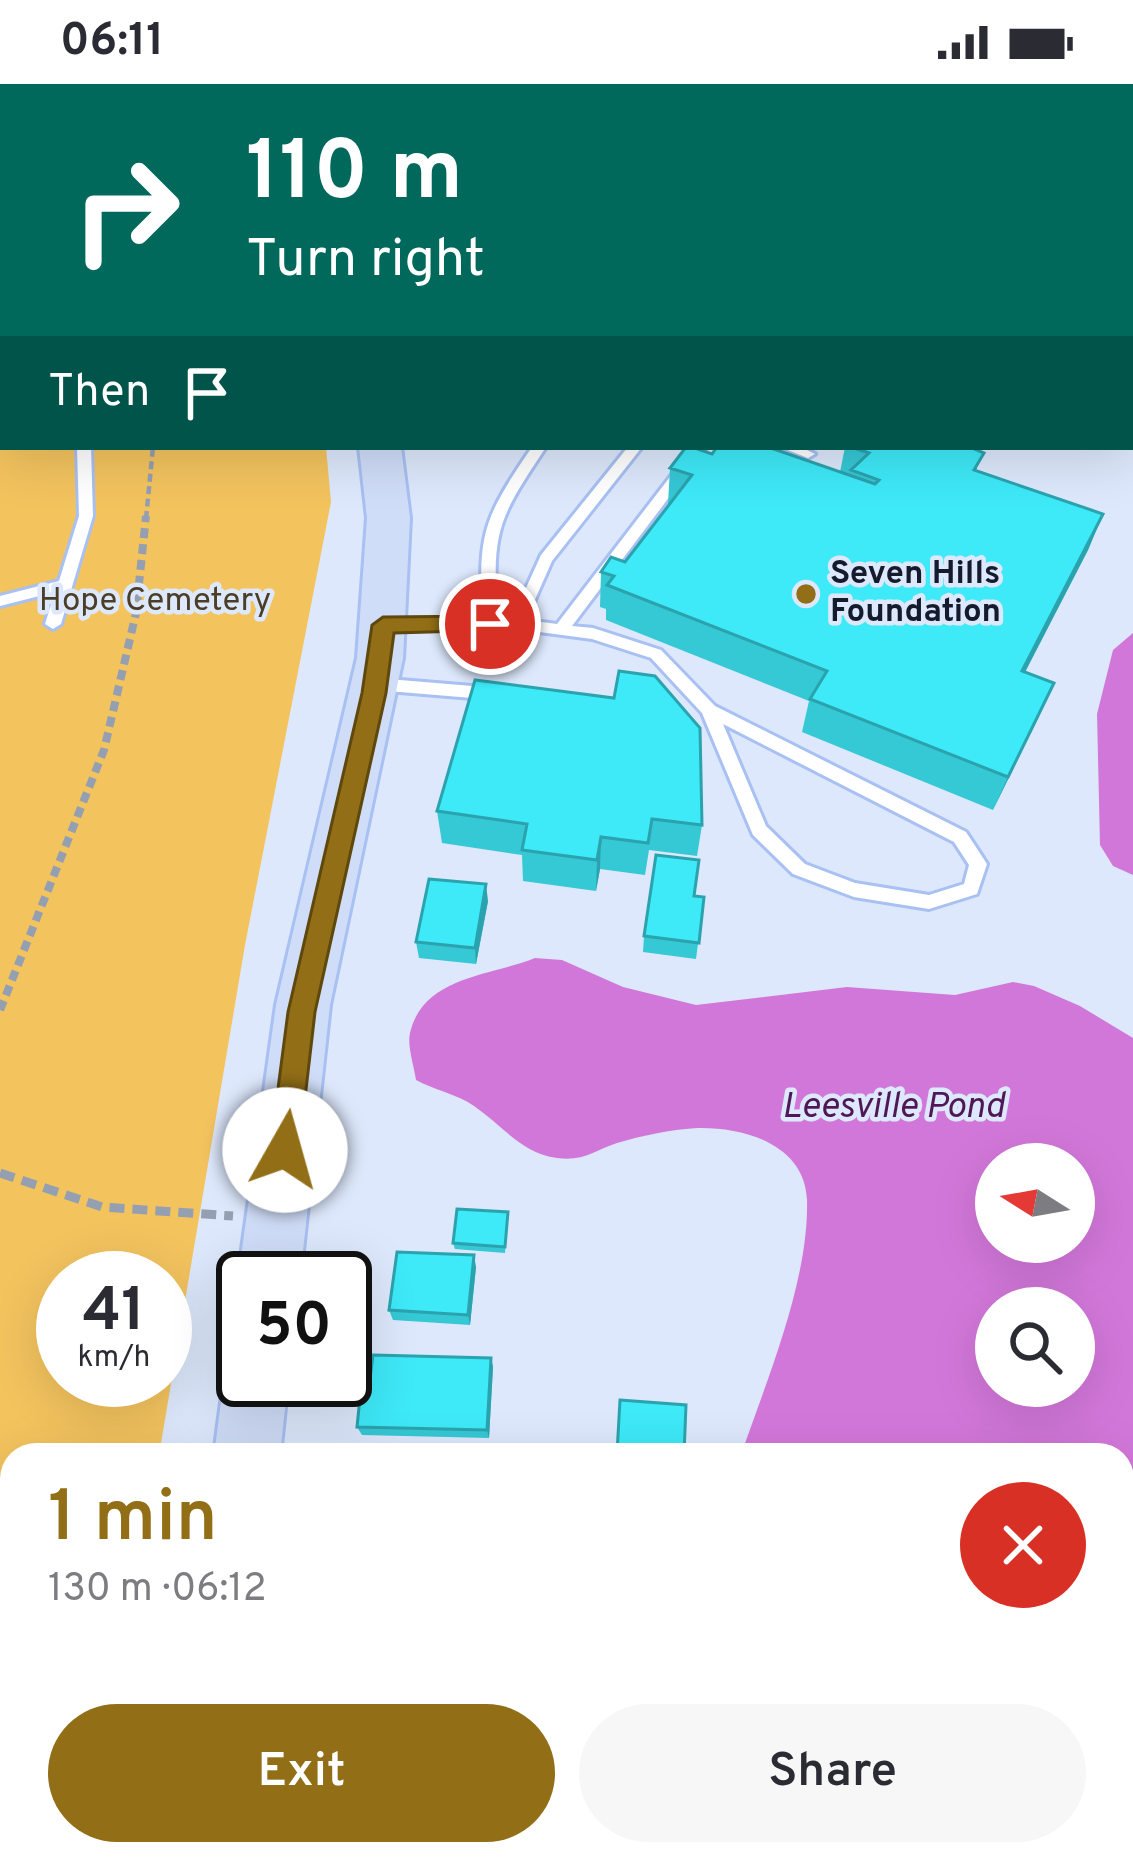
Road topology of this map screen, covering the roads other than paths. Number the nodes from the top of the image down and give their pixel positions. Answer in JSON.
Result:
{"nodes":[{"id":1,"x":84,"y":450,"type":"edge"},
{"id":2,"x":380,"y":450,"type":"edge"},
{"id":3,"x":537,"y":450,"type":"edge"},
{"id":4,"x":633,"y":450,"type":"edge"},
{"id":5,"x":698,"y":450,"type":"edge"},
{"id":6,"x":796,"y":450,"type":"edge"},
{"id":7,"x":808,"y":454,"type":"dead end"},
{"id":8,"x":64,"y":585,"type":"junction"},
{"id":9,"x":0,"y":601,"type":"edge"},
{"id":10,"x":52,"y":624,"type":"dead end"},
{"id":11,"x":490,"y":624,"type":"junction"},
{"id":12,"x":517,"y":624,"type":"junction"},
{"id":13,"x":383,"y":625,"type":"junction"},
{"id":14,"x":561,"y":630,"type":"junction"},
{"id":15,"x":376,"y":684,"type":"junction"},
{"id":16,"x":523,"y":696,"type":"edge"},
{"id":17,"x":710,"y":710,"type":"junction"},
{"id":18,"x":272,"y":1251,"type":"edge"},
{"id":19,"x":253,"y":1407,"type":"edge"},
{"id":20,"x":248,"y":1443,"type":"edge"}],
"edges":[{"from":1,"to":8,"type":"lane"},
{"from":2,"to":13,"type":"main road"},
{"from":3,"to":11,"type":"lane"},
{"from":4,"to":12,"type":"lane"},
{"from":5,"to":14,"type":"lane"},
{"from":6,"to":7,"type":"lane"},
{"from":8,"to":9,"type":"lane"},
{"from":8,"to":10,"type":"lane"},
{"from":11,"to":12,"type":"lane"},
{"from":11,"to":13,"type":"lane"},
{"from":12,"to":14,"type":"lane"},
{"from":13,"to":15,"type":"main road"},
{"from":14,"to":17,"type":"lane"},
{"from":15,"to":16,"type":"lane"},
{"from":15,"to":18,"type":"main road"},
{"from":17,"to":17,"type":"lane"},
{"from":19,"to":20,"type":"main road"}]}
